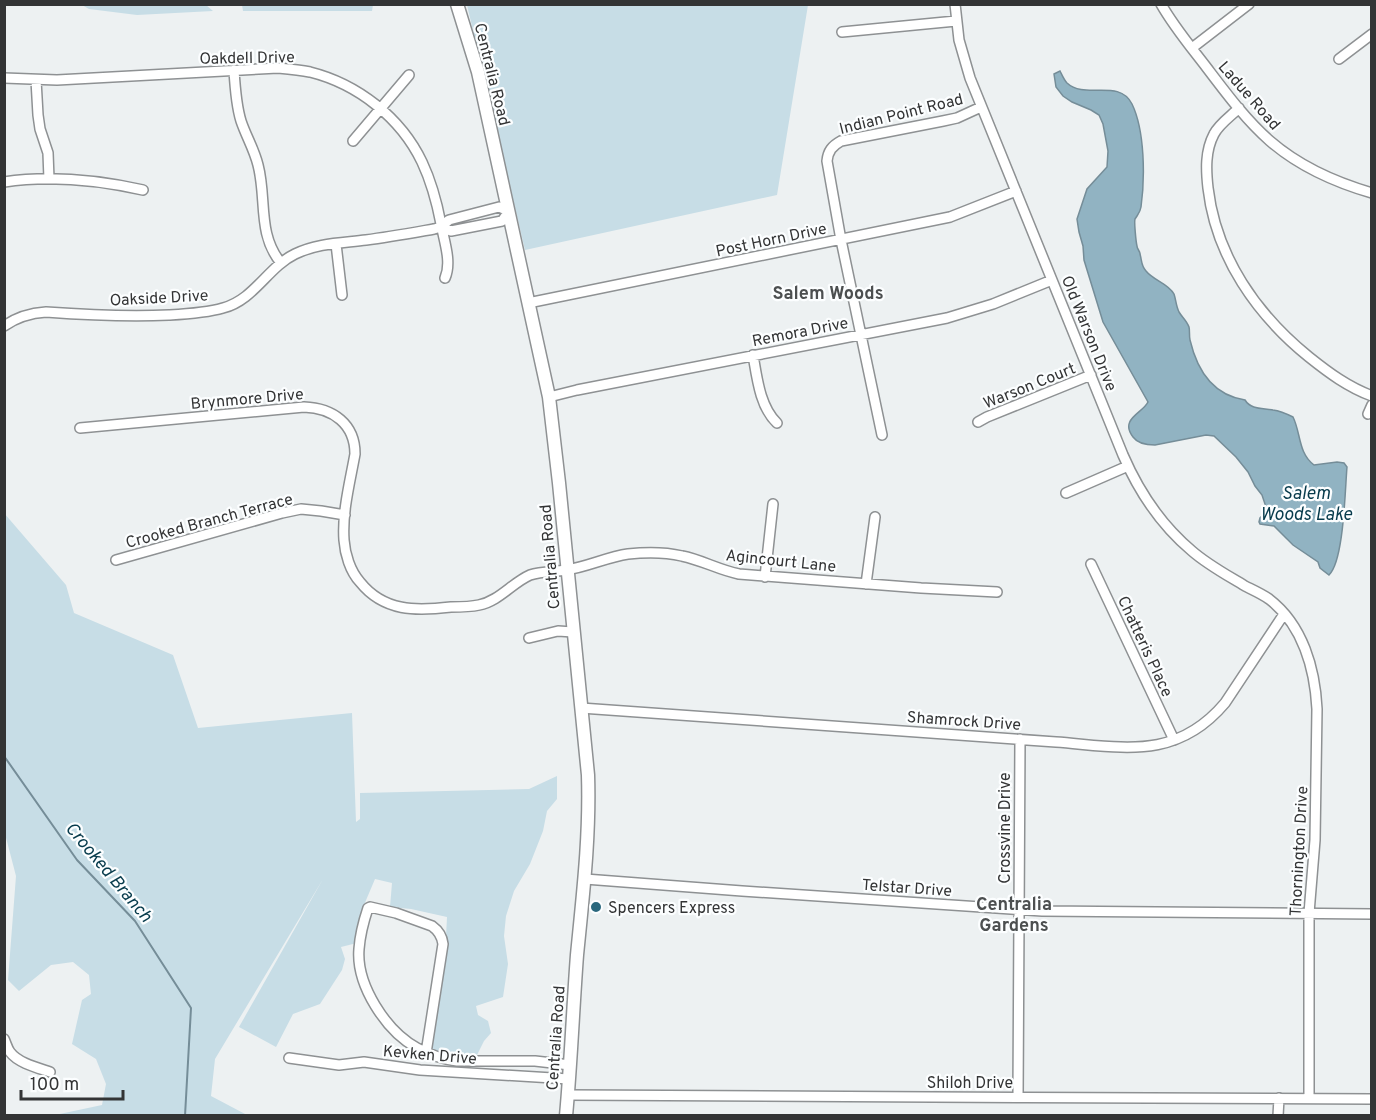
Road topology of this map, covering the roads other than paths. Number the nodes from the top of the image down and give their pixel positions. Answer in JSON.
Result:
{"nodes":[{"id":1,"x":457,"y":4,"type":"edge"},
{"id":2,"x":956,"y":4,"type":"edge"},
{"id":3,"x":1161,"y":4,"type":"edge"},
{"id":4,"x":1249,"y":4,"type":"edge"},
{"id":5,"x":956,"y":21,"type":"junction"},
{"id":6,"x":842,"y":32,"type":"dead end"},
{"id":7,"x":1371,"y":34,"type":"edge"},
{"id":8,"x":1192,"y":48,"type":"junction"},
{"id":9,"x":1339,"y":59,"type":"dead end"},
{"id":10,"x":234,"y":70,"type":"junction"},
{"id":11,"x":409,"y":75,"type":"dead end"},
{"id":12,"x":4,"y":78,"type":"edge"},
{"id":13,"x":36,"y":80,"type":"junction"},
{"id":14,"x":981,"y":107,"type":"junction"},
{"id":15,"x":380,"y":108,"type":"junction"},
{"id":16,"x":1239,"y":108,"type":"junction"},
{"id":17,"x":353,"y":141,"type":"dead end"},
{"id":18,"x":50,"y":179,"type":"junction"},
{"id":19,"x":4,"y":182,"type":"edge"},
{"id":20,"x":143,"y":190,"type":"dead end"},
{"id":21,"x":1016,"y":191,"type":"junction"},
{"id":22,"x":1371,"y":193,"type":"edge"},
{"id":23,"x":509,"y":211,"type":"junction"},
{"id":24,"x":441,"y":227,"type":"junction"},
{"id":25,"x":841,"y":240,"type":"junction"},
{"id":26,"x":336,"y":244,"type":"junction"},
{"id":27,"x":281,"y":263,"type":"junction"},
{"id":28,"x":445,"y":278,"type":"dead end"},
{"id":29,"x":1052,"y":280,"type":"junction"},
{"id":30,"x":342,"y":295,"type":"dead end"},
{"id":31,"x":528,"y":303,"type":"junction"},
{"id":32,"x":4,"y":326,"type":"edge"},
{"id":33,"x":860,"y":335,"type":"junction"},
{"id":34,"x":753,"y":355,"type":"junction"},
{"id":35,"x":1091,"y":375,"type":"junction"},
{"id":36,"x":1371,"y":396,"type":"edge"},
{"id":37,"x":549,"y":397,"type":"junction"},
{"id":38,"x":978,"y":422,"type":"dead end"},
{"id":39,"x":777,"y":423,"type":"dead end"},
{"id":40,"x":80,"y":428,"type":"dead end"},
{"id":41,"x":882,"y":435,"type":"dead end"},
{"id":42,"x":1128,"y":466,"type":"junction"},
{"id":43,"x":1066,"y":493,"type":"dead end"},
{"id":44,"x":773,"y":504,"type":"dead end"},
{"id":45,"x":345,"y":515,"type":"junction"},
{"id":46,"x":875,"y":517,"type":"dead end"},
{"id":47,"x":116,"y":560,"type":"dead end"},
{"id":48,"x":1091,"y":564,"type":"dead end"},
{"id":49,"x":567,"y":570,"type":"junction"},
{"id":50,"x":765,"y":577,"type":"junction"},
{"id":51,"x":866,"y":584,"type":"junction"},
{"id":52,"x":997,"y":592,"type":"dead end"},
{"id":53,"x":1284,"y":614,"type":"junction"},
{"id":54,"x":573,"y":632,"type":"junction"},
{"id":55,"x":529,"y":638,"type":"dead end"},
{"id":56,"x":581,"y":708,"type":"junction"},
{"id":57,"x":1020,"y":739,"type":"junction"},
{"id":58,"x":1174,"y":741,"type":"junction"},
{"id":59,"x":585,"y":879,"type":"junction"},
{"id":60,"x":1019,"y":910,"type":"junction"},
{"id":61,"x":1310,"y":912,"type":"junction"},
{"id":62,"x":1371,"y":914,"type":"edge"},
{"id":63,"x":4,"y":1039,"type":"edge"},
{"id":64,"x":426,"y":1053,"type":"junction"},
{"id":65,"x":289,"y":1058,"type":"dead end"},
{"id":66,"x":570,"y":1065,"type":"junction"},
{"id":67,"x":50,"y":1072,"type":"dead end"},
{"id":68,"x":569,"y":1079,"type":"junction"},
{"id":69,"x":568,"y":1095,"type":"junction"},
{"id":70,"x":1018,"y":1097,"type":"junction"},
{"id":71,"x":1279,"y":1098,"type":"junction"},
{"id":72,"x":1309,"y":1098,"type":"junction"},
{"id":73,"x":1371,"y":1099,"type":"edge"},
{"id":74,"x":566,"y":1116,"type":"edge"},
{"id":75,"x":1278,"y":1116,"type":"edge"}],
"edges":[{"from":1,"to":23,"type":"main road","name":"Centralia Road"},
{"from":2,"to":5,"type":"street","name":"Old Warson Drive"},
{"from":3,"to":8,"type":"street","name":"Ladue Road"},
{"from":4,"to":8,"type":"street"},
{"from":5,"to":6,"type":"street"},
{"from":5,"to":14,"type":"street","name":"Old Warson Drive"},
{"from":7,"to":9,"type":"street"},
{"from":8,"to":16,"type":"street","name":"Ladue Road"},
{"from":10,"to":13,"type":"street","name":"Oakdell Drive"},
{"from":10,"to":15,"type":"street","name":"Oakdell Drive"},
{"from":10,"to":27,"type":"street"},
{"from":11,"to":15,"type":"street"},
{"from":12,"to":13,"type":"street","name":"Oakdell Drive"},
{"from":13,"to":18,"type":"street"},
{"from":14,"to":21,"type":"street","name":"Old Warson Drive"},
{"from":14,"to":25,"type":"street","name":"Indian Point Road"},
{"from":15,"to":17,"type":"street"},
{"from":15,"to":24,"type":"street","name":"Oakdell Drive"},
{"from":16,"to":22,"type":"street","name":"Ladue Road"},
{"from":16,"to":36,"type":"street"},
{"from":18,"to":19,"type":"street"},
{"from":18,"to":20,"type":"street"},
{"from":21,"to":25,"type":"street","name":"Post Horn Drive"},
{"from":21,"to":29,"type":"street","name":"Old Warson Drive"},
{"from":23,"to":24,"type":"street","name":"Oakside Drive"},
{"from":23,"to":24,"type":"street","name":"Oakside Drive"},
{"from":23,"to":31,"type":"main road","name":"Centralia Road"},
{"from":24,"to":26,"type":"street","name":"Oakside Drive"},
{"from":24,"to":28,"type":"street","name":"Oakdell Drive"},
{"from":25,"to":31,"type":"street","name":"Post Horn Drive"},
{"from":25,"to":33,"type":"street"},
{"from":26,"to":27,"type":"street","name":"Oakside Drive"},
{"from":26,"to":30,"type":"street"},
{"from":27,"to":32,"type":"street","name":"Oakside Drive"},
{"from":29,"to":33,"type":"street","name":"Remora Drive"},
{"from":29,"to":35,"type":"street","name":"Old Warson Drive"},
{"from":31,"to":37,"type":"main road","name":"Centralia Road"},
{"from":33,"to":34,"type":"street","name":"Remora Drive"},
{"from":33,"to":41,"type":"street"},
{"from":34,"to":37,"type":"street","name":"Remora Drive"},
{"from":34,"to":39,"type":"street"},
{"from":35,"to":38,"type":"street","name":"Warson Court"},
{"from":35,"to":42,"type":"street","name":"Old Warson Drive"},
{"from":37,"to":49,"type":"main road","name":"Centralia Road"},
{"from":40,"to":45,"type":"street","name":"Brynmore Drive"},
{"from":42,"to":43,"type":"street"},
{"from":42,"to":53,"type":"street","name":"Old Warson Drive"},
{"from":44,"to":50,"type":"street"},
{"from":45,"to":47,"type":"street","name":"Crooked Branch Terrace"},
{"from":45,"to":49,"type":"street","name":"Brynmore Drive"},
{"from":46,"to":51,"type":"street"},
{"from":48,"to":58,"type":"street","name":"Chatteris Place"},
{"from":49,"to":50,"type":"street","name":"Agincourt Lane"},
{"from":49,"to":54,"type":"main road","name":"Centralia Road"},
{"from":50,"to":51,"type":"street","name":"Agincourt Lane"},
{"from":51,"to":52,"type":"street","name":"Agincourt Lane"},
{"from":53,"to":58,"type":"street","name":"Shamrock Drive"},
{"from":53,"to":61,"type":"street","name":"Thornington Drive"},
{"from":54,"to":55,"type":"street"},
{"from":54,"to":56,"type":"main road","name":"Centralia Road"},
{"from":56,"to":57,"type":"street","name":"Shamrock Drive"},
{"from":56,"to":59,"type":"main road","name":"Centralia Road"},
{"from":57,"to":58,"type":"street","name":"Shamrock Drive"},
{"from":57,"to":60,"type":"street","name":"Crossvine Drive"},
{"from":59,"to":60,"type":"street","name":"Telstar Drive"},
{"from":59,"to":66,"type":"main road","name":"Centralia Road"},
{"from":60,"to":61,"type":"street","name":"Telstar Drive"},
{"from":60,"to":70,"type":"street","name":"Crossvine Drive"},
{"from":61,"to":62,"type":"street","name":"Telstar Drive"},
{"from":61,"to":72,"type":"street","name":"Thornington Drive"},
{"from":63,"to":67,"type":"street"},
{"from":64,"to":64,"type":"street"},
{"from":64,"to":66,"type":"street"},
{"from":65,"to":68,"type":"street","name":"Kevken Drive"},
{"from":66,"to":68,"type":"main road","name":"Centralia Road"},
{"from":68,"to":69,"type":"main road","name":"Centralia Road"},
{"from":69,"to":70,"type":"street","name":"Shiloh Drive"},
{"from":69,"to":74,"type":"main road","name":"Centralia Road"},
{"from":70,"to":71,"type":"street","name":"Shiloh Drive"},
{"from":71,"to":72,"type":"street","name":"Shiloh Drive"},
{"from":71,"to":75,"type":"street"},
{"from":72,"to":73,"type":"street","name":"Shiloh Drive"}]}
